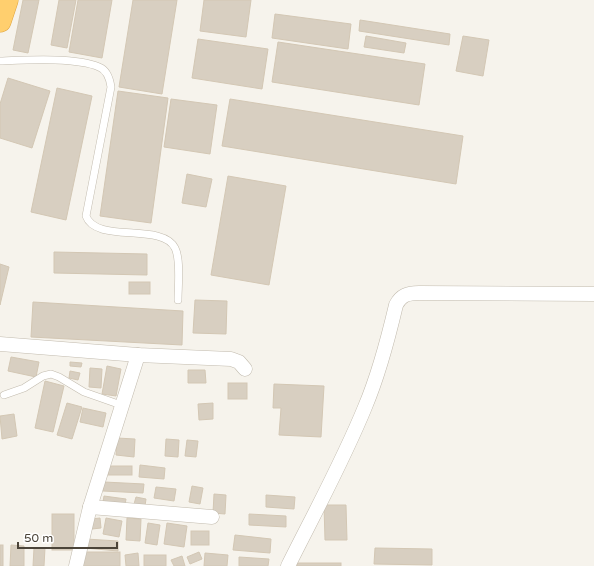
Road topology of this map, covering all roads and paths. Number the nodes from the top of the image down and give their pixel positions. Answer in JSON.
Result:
{"nodes":[{"id":1,"x":7,"y":0,"type":"edge"},
{"id":2,"x":0,"y":21,"type":"edge"},
{"id":3,"x":0,"y":61,"type":"edge"},
{"id":4,"x":594,"y":294,"type":"edge"},
{"id":5,"x":178,"y":300,"type":"dead end"},
{"id":6,"x":0,"y":344,"type":"edge"},
{"id":7,"x":138,"y":355,"type":"junction"},
{"id":8,"x":245,"y":369,"type":"dead end"},
{"id":9,"x":4,"y":395,"type":"dead end"},
{"id":10,"x":121,"y":405,"type":"junction"},
{"id":11,"x":90,"y":508,"type":"junction"},
{"id":12,"x":212,"y":517,"type":"dead end"},
{"id":13,"x":76,"y":566,"type":"edge"},
{"id":14,"x":288,"y":566,"type":"edge"}],
"edges":[{"from":1,"to":2,"type":"highway"},
{"from":3,"to":5,"type":"lane"},
{"from":4,"to":14,"type":"street"},
{"from":6,"to":7,"type":"street"},
{"from":7,"to":8,"type":"street"},
{"from":7,"to":10,"type":"street"},
{"from":9,"to":10,"type":"lane"},
{"from":10,"to":11,"type":"street"},
{"from":11,"to":12,"type":"street"},
{"from":11,"to":13,"type":"street"}]}
